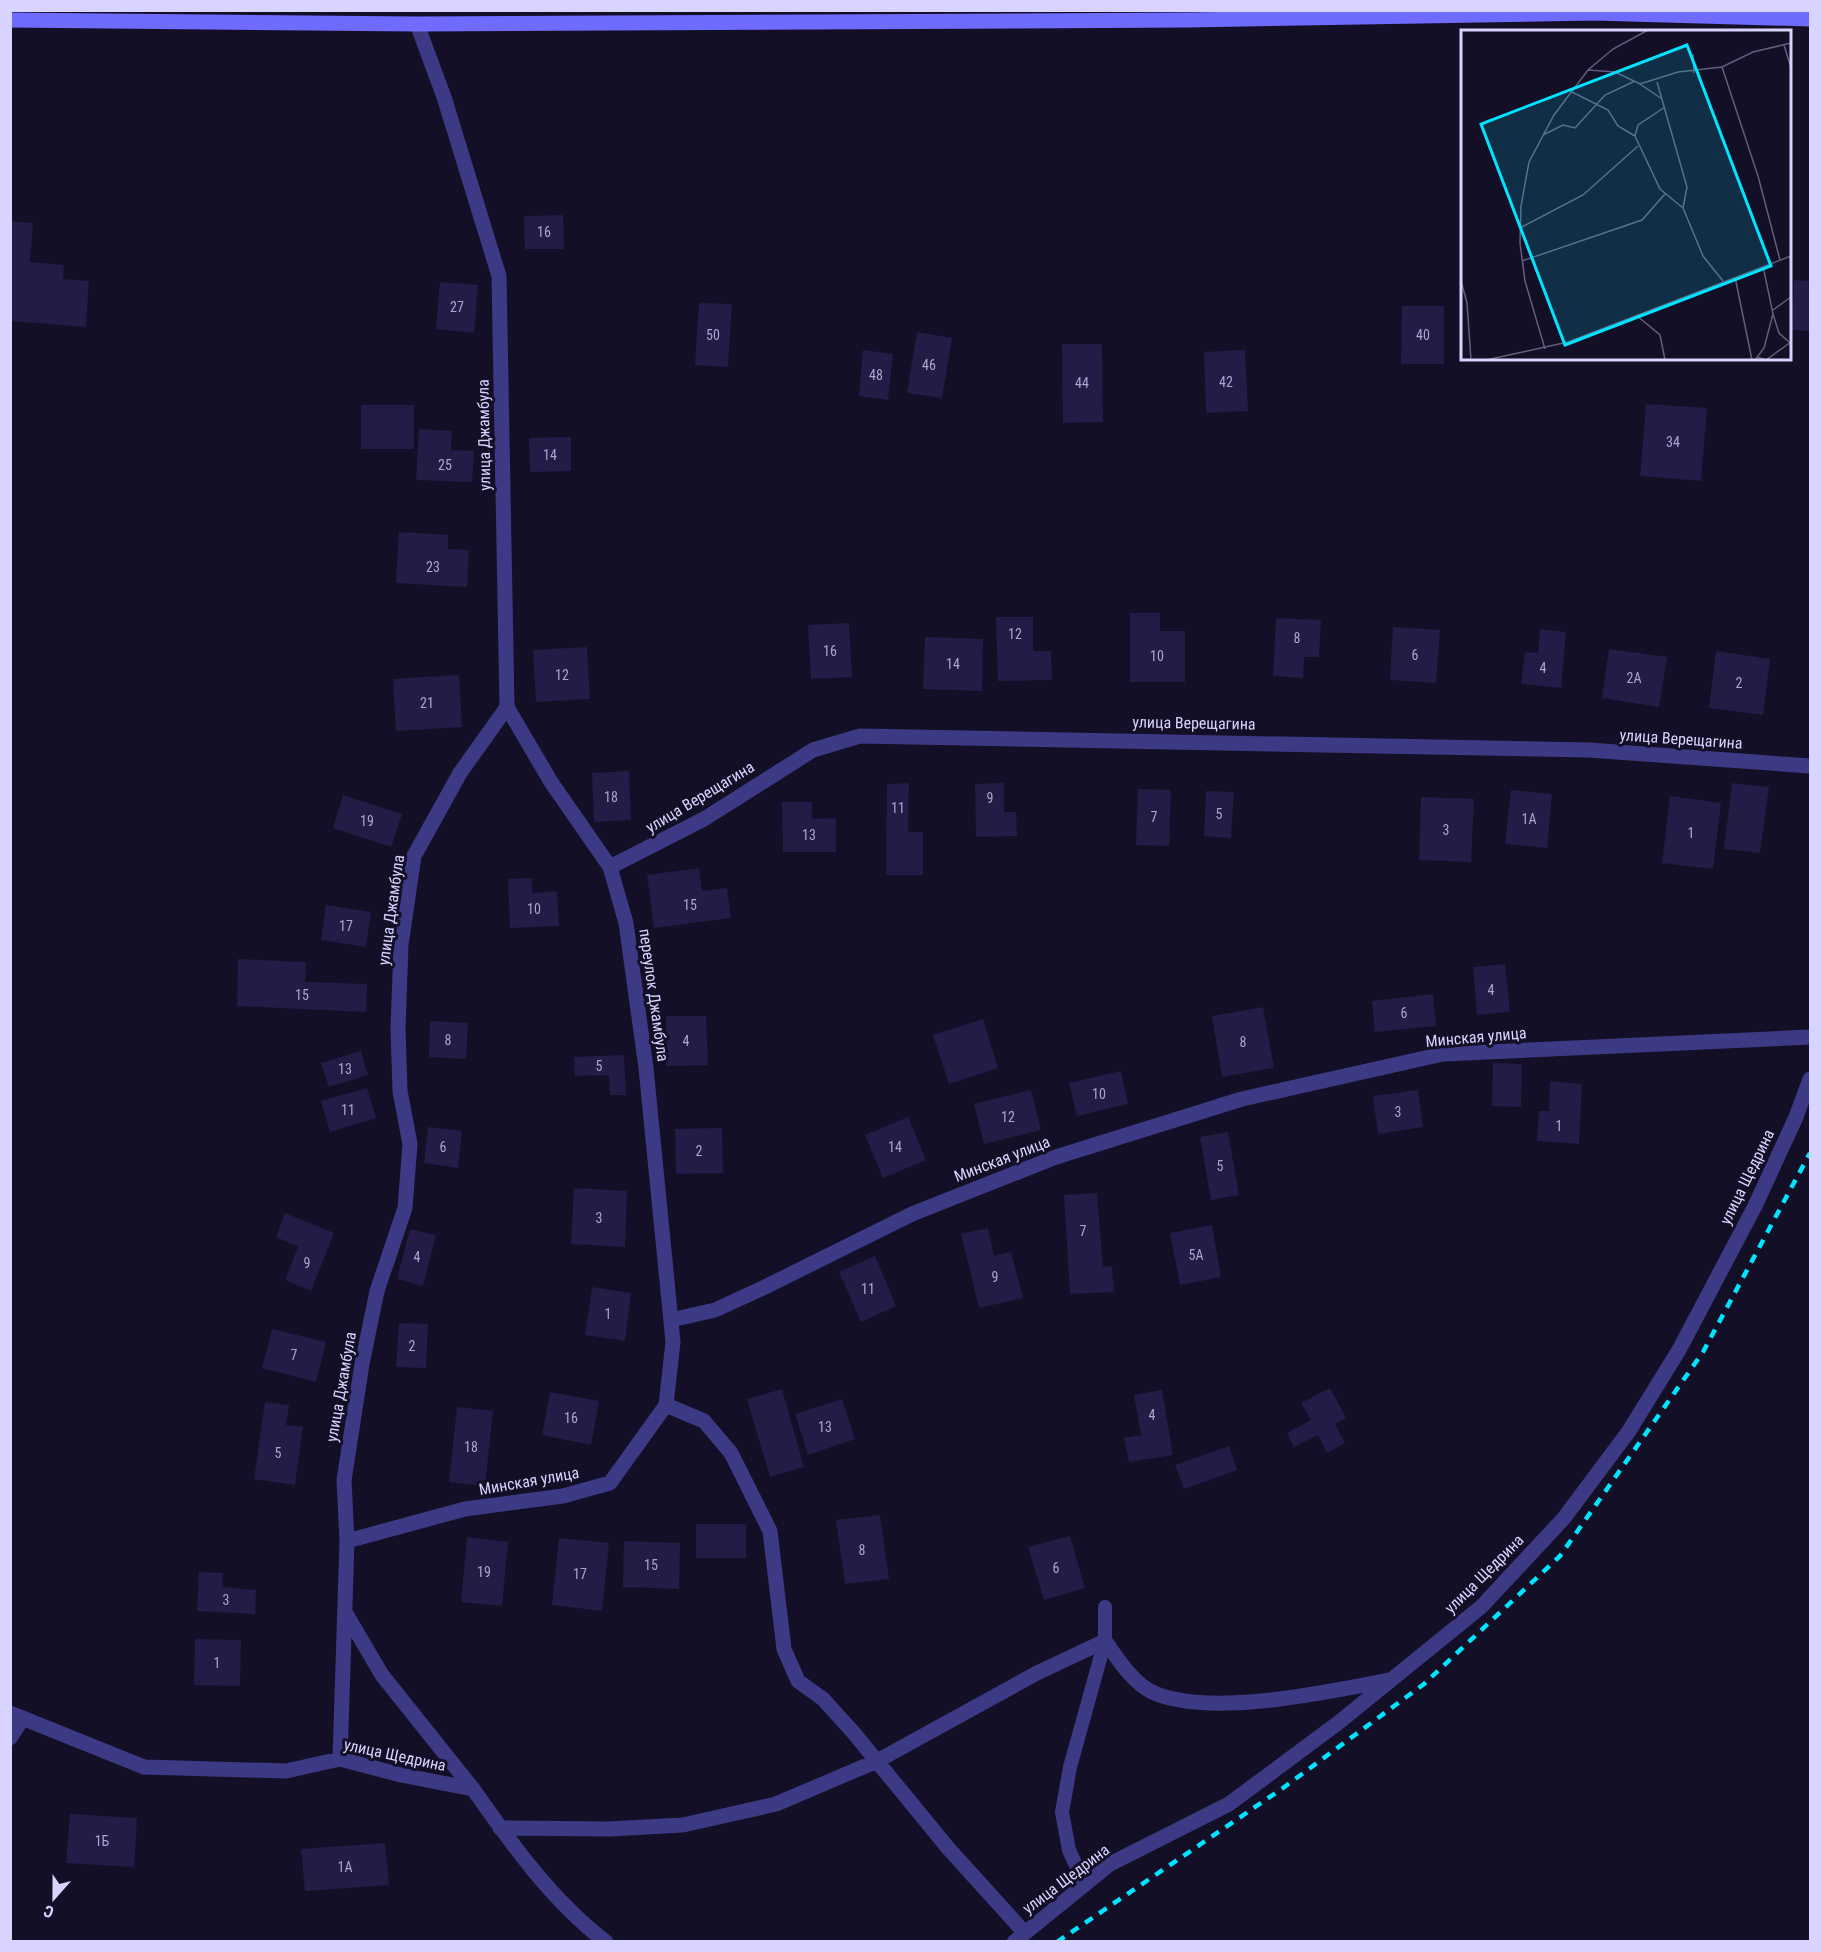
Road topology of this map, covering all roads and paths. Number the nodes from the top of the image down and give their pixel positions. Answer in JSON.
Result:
{"nodes":[{"id":1,"x":67,"y":15,"type":"edge"},
{"id":2,"x":1186,"y":15,"type":"edge"},
{"id":3,"x":310,"y":16,"type":"edge"},
{"id":4,"x":1810,"y":19,"type":"edge"},
{"id":5,"x":10,"y":20,"type":"edge"},
{"id":6,"x":417,"y":24,"type":"junction"},
{"id":7,"x":507,"y":707,"type":"junction"},
{"id":8,"x":1810,"y":766,"type":"edge"},
{"id":9,"x":610,"y":867,"type":"junction"},
{"id":10,"x":1810,"y":1037,"type":"edge"},
{"id":11,"x":1810,"y":1079,"type":"edge"},
{"id":12,"x":671,"y":1320,"type":"junction"},
{"id":13,"x":666,"y":1405,"type":"junction"},
{"id":14,"x":347,"y":1541,"type":"junction"},
{"id":15,"x":1105,"y":1607,"type":"dead end"},
{"id":16,"x":345,"y":1612,"type":"junction"},
{"id":17,"x":1105,"y":1641,"type":"junction"},
{"id":18,"x":1392,"y":1680,"type":"junction"},
{"id":19,"x":17,"y":1715,"type":"edge"},
{"id":20,"x":10,"y":1738,"type":"edge"},
{"id":21,"x":340,"y":1759,"type":"junction"},
{"id":22,"x":877,"y":1761,"type":"junction"},
{"id":23,"x":473,"y":1789,"type":"junction"},
{"id":24,"x":501,"y":1828,"type":"junction"},
{"id":25,"x":1085,"y":1885,"type":"junction"},
{"id":26,"x":1019,"y":1937,"type":"edge"},
{"id":27,"x":606,"y":1941,"type":"edge"}],
"edges":[{"from":1,"to":3,"type":"main road"},
{"from":1,"to":5,"type":"main road"},
{"from":2,"to":4,"type":"main road"},
{"from":2,"to":6,"type":"main road"},
{"from":3,"to":6,"type":"main road"},
{"from":6,"to":7,"type":"street","name":"улица Джамбула"},
{"from":7,"to":9,"type":"street","name":"переулок Джамбула"},
{"from":7,"to":14,"type":"street","name":"улица Джамбула"},
{"from":8,"to":9,"type":"street","name":"улица Верещагина"},
{"from":9,"to":12,"type":"street","name":"переулок Джамбула"},
{"from":10,"to":12,"type":"street","name":"Минская улица"},
{"from":11,"to":18,"type":"street","name":"улица Щедрина"},
{"from":12,"to":13,"type":"street","name":"Минская улица"},
{"from":13,"to":14,"type":"street","name":"Минская улица"},
{"from":13,"to":22,"type":"street"},
{"from":14,"to":16,"type":"street","name":"улица Джамбула"},
{"from":15,"to":17,"type":"lane"},
{"from":16,"to":21,"type":"street","name":"улица Джамбула"},
{"from":16,"to":23,"type":"street"},
{"from":17,"to":18,"type":"street"},
{"from":17,"to":22,"type":"street"},
{"from":17,"to":25,"type":"lane"},
{"from":18,"to":25,"type":"street","name":"улица Щедрина"},
{"from":19,"to":20,"type":"street"},
{"from":19,"to":21,"type":"street","name":"улица Щедрина"},
{"from":21,"to":23,"type":"street","name":"улица Щедрина"},
{"from":22,"to":24,"type":"street"},
{"from":22,"to":26,"type":"street"},
{"from":23,"to":24,"type":"street"},
{"from":24,"to":27,"type":"street"},
{"from":25,"to":26,"type":"street","name":"улица Щедрина"}]}
